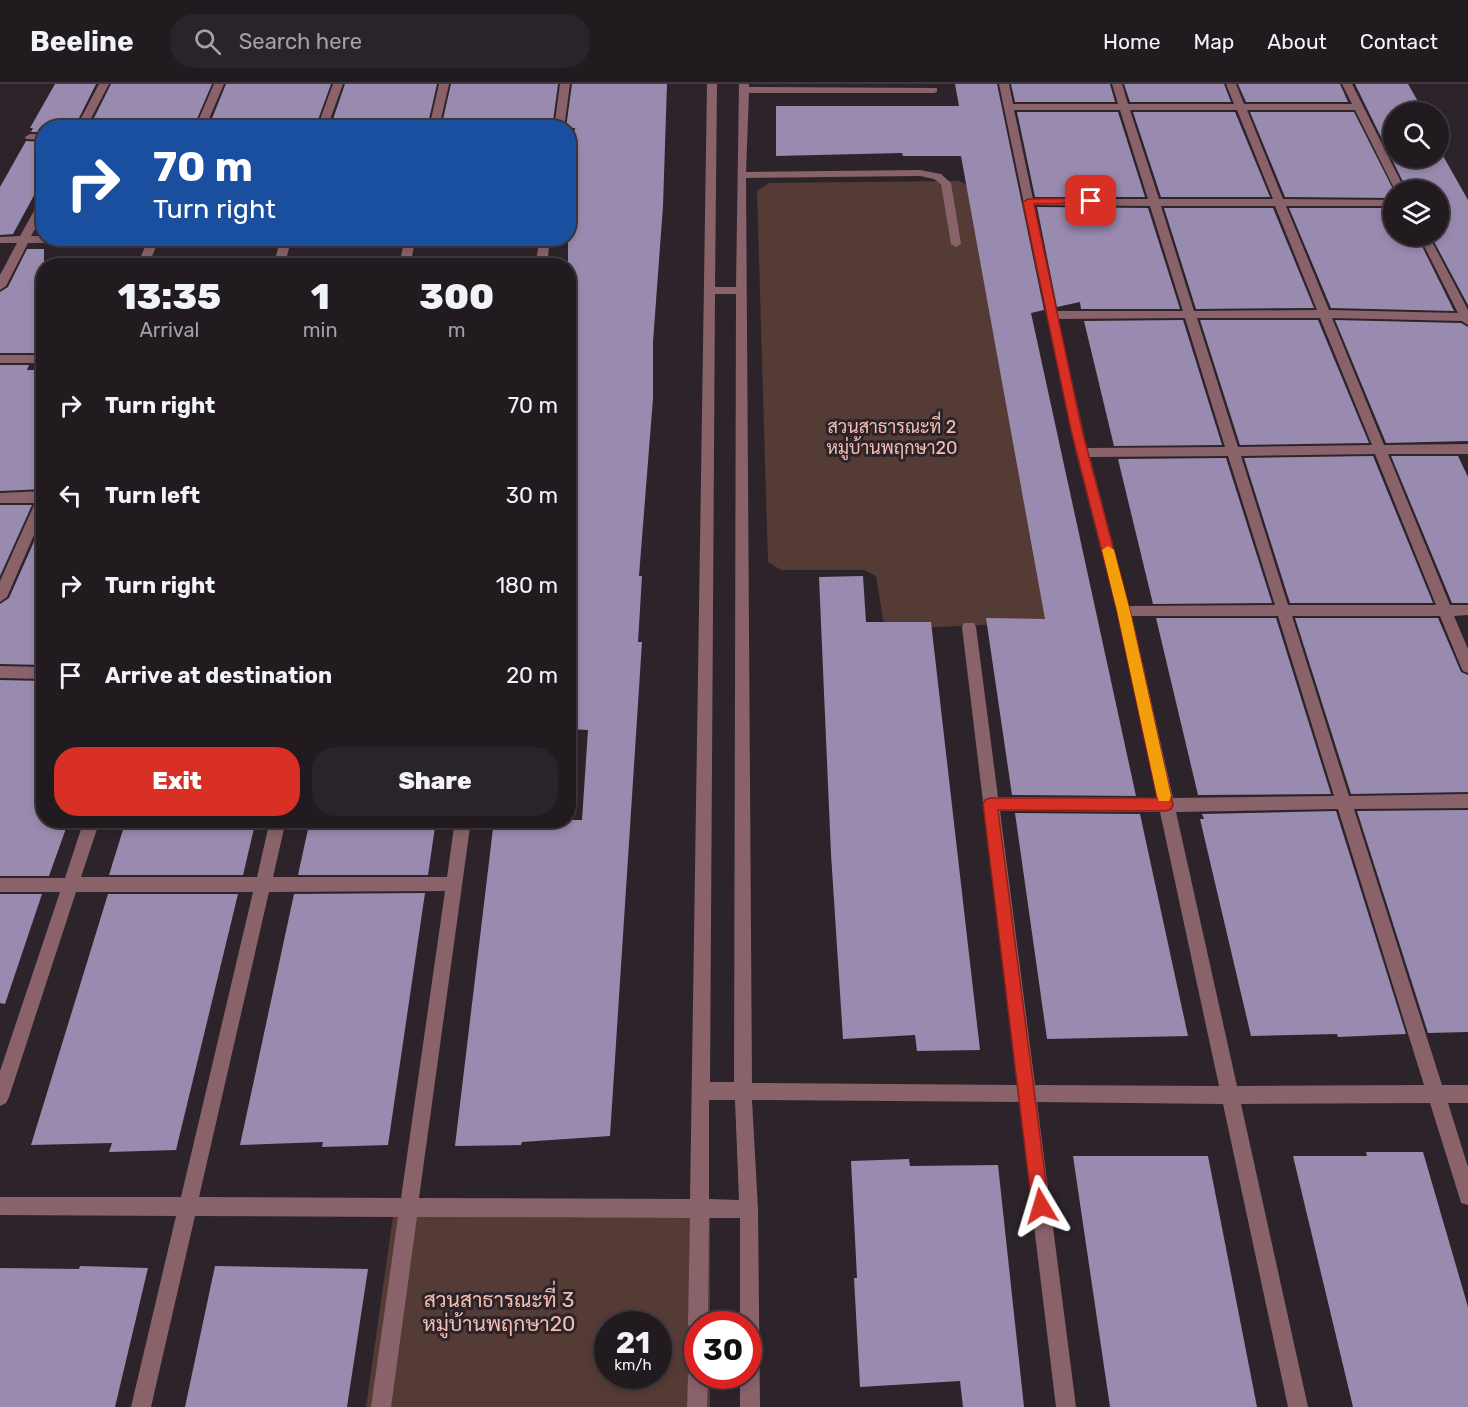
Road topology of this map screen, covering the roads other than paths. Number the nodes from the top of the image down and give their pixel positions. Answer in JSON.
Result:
{"nodes":[{"id":1,"x":104,"y":84,"type":"edge"},
{"id":2,"x":219,"y":84,"type":"edge"},
{"id":3,"x":338,"y":84,"type":"edge"},
{"id":4,"x":444,"y":84,"type":"edge"},
{"id":5,"x":565,"y":84,"type":"edge"},
{"id":6,"x":712,"y":84,"type":"edge"},
{"id":7,"x":1004,"y":84,"type":"edge"},
{"id":8,"x":1118,"y":84,"type":"edge"},
{"id":9,"x":1231,"y":84,"type":"edge"},
{"id":10,"x":1347,"y":84,"type":"edge"},
{"id":11,"x":744,"y":87,"type":"edge"},
{"id":12,"x":934,"y":90,"type":"dead end"},
{"id":13,"x":1124,"y":106,"type":"junction"},
{"id":14,"x":1008,"y":107,"type":"junction"},
{"id":15,"x":1241,"y":107,"type":"junction"},
{"id":16,"x":1358,"y":107,"type":"junction"},
{"id":17,"x":85,"y":120,"type":"edge"},
{"id":18,"x":203,"y":120,"type":"edge"},
{"id":19,"x":325,"y":120,"type":"edge"},
{"id":20,"x":436,"y":120,"type":"edge"},
{"id":21,"x":560,"y":120,"type":"edge"},
{"id":22,"x":30,"y":136,"type":"dead end"},
{"id":23,"x":36,"y":136,"type":"edge"},
{"id":24,"x":741,"y":175,"type":"junction"},
{"id":25,"x":1395,"y":180,"type":"edge"},
{"id":26,"x":1154,"y":201,"type":"junction"},
{"id":27,"x":1028,"y":202,"type":"junction"},
{"id":28,"x":1277,"y":202,"type":"junction"},
{"id":29,"x":1383,"y":203,"type":"edge"},
{"id":30,"x":36,"y":217,"type":"edge"},
{"id":31,"x":0,"y":240,"type":"edge"},
{"id":32,"x":24,"y":240,"type":"junction"},
{"id":33,"x":36,"y":240,"type":"edge"},
{"id":34,"x":956,"y":244,"type":"dead end"},
{"id":35,"x":1429,"y":246,"type":"edge"},
{"id":36,"x":0,"y":286,"type":"edge"},
{"id":37,"x":743,"y":290,"type":"junction"},
{"id":38,"x":708,"y":291,"type":"junction"},
{"id":39,"x":1323,"y":314,"type":"junction"},
{"id":40,"x":1051,"y":315,"type":"junction"},
{"id":41,"x":1190,"y":315,"type":"junction"},
{"id":42,"x":1467,"y":319,"type":"edge"},
{"id":43,"x":0,"y":359,"type":"edge"},
{"id":44,"x":36,"y":359,"type":"edge"},
{"id":45,"x":1468,"y":449,"type":"edge"},
{"id":46,"x":1233,"y":450,"type":"junction"},
{"id":47,"x":1378,"y":450,"type":"junction"},
{"id":48,"x":1082,"y":453,"type":"junction"},
{"id":49,"x":36,"y":497,"type":"edge"},
{"id":50,"x":0,"y":498,"type":"edge"},
{"id":51,"x":36,"y":513,"type":"edge"},
{"id":52,"x":0,"y":597,"type":"edge"},
{"id":53,"x":1444,"y":610,"type":"junction"},
{"id":54,"x":1468,"y":610,"type":"edge"},
{"id":55,"x":1124,"y":611,"type":"junction"},
{"id":56,"x":1284,"y":611,"type":"junction"},
{"id":57,"x":969,"y":627,"type":"dead end"},
{"id":58,"x":1468,"y":667,"type":"edge"},
{"id":59,"x":0,"y":672,"type":"edge"},
{"id":60,"x":36,"y":673,"type":"edge"},
{"id":61,"x":1468,"y":801,"type":"edge"},
{"id":62,"x":1344,"y":803,"type":"junction"},
{"id":63,"x":990,"y":804,"type":"junction"},
{"id":64,"x":1166,"y":805,"type":"junction"},
{"id":65,"x":89,"y":828,"type":"edge"},
{"id":66,"x":276,"y":828,"type":"edge"},
{"id":67,"x":463,"y":828,"type":"edge"},
{"id":68,"x":455,"y":884,"type":"junction"},
{"id":69,"x":0,"y":885,"type":"edge"},
{"id":70,"x":71,"y":885,"type":"junction"},
{"id":71,"x":263,"y":885,"type":"junction"},
{"id":72,"x":700,"y":1091,"type":"junction"},
{"id":73,"x":743,"y":1091,"type":"junction"},
{"id":74,"x":1027,"y":1094,"type":"junction"},
{"id":75,"x":1436,"y":1094,"type":"junction"},
{"id":76,"x":1468,"y":1094,"type":"edge"},
{"id":77,"x":1229,"y":1095,"type":"junction"},
{"id":78,"x":0,"y":1097,"type":"edge"},
{"id":79,"x":1468,"y":1196,"type":"edge"},
{"id":80,"x":0,"y":1206,"type":"edge"},
{"id":81,"x":189,"y":1206,"type":"junction"},
{"id":82,"x":410,"y":1206,"type":"junction"},
{"id":83,"x":699,"y":1209,"type":"junction"},
{"id":84,"x":749,"y":1209,"type":"junction"},
{"id":85,"x":698,"y":1311,"type":"edge"},
{"id":86,"x":698,"y":1389,"type":"edge"},
{"id":87,"x":141,"y":1407,"type":"edge"},
{"id":88,"x":381,"y":1407,"type":"edge"},
{"id":89,"x":697,"y":1407,"type":"edge"},
{"id":90,"x":750,"y":1407,"type":"edge"},
{"id":91,"x":1066,"y":1407,"type":"edge"},
{"id":92,"x":1298,"y":1407,"type":"edge"}],
"edges":[{"from":1,"to":17,"type":"street"},
{"from":2,"to":18,"type":"street"},
{"from":3,"to":19,"type":"street"},
{"from":4,"to":20,"type":"street"},
{"from":5,"to":21,"type":"street"},
{"from":6,"to":38,"type":"street"},
{"from":7,"to":14,"type":"street"},
{"from":8,"to":13,"type":"street"},
{"from":9,"to":15,"type":"street"},
{"from":10,"to":16,"type":"street"},
{"from":11,"to":12,"type":"street"},
{"from":11,"to":24,"type":"street"},
{"from":13,"to":14,"type":"street"},
{"from":13,"to":15,"type":"street"},
{"from":13,"to":26,"type":"street"},
{"from":14,"to":27,"type":"street"},
{"from":15,"to":16,"type":"street"},
{"from":15,"to":28,"type":"street"},
{"from":16,"to":25,"type":"street"},
{"from":22,"to":23,"type":"street"},
{"from":24,"to":34,"type":"street"},
{"from":24,"to":37,"type":"street"},
{"from":26,"to":27,"type":"street"},
{"from":26,"to":28,"type":"street"},
{"from":26,"to":41,"type":"street"},
{"from":27,"to":40,"type":"street"},
{"from":28,"to":29,"type":"street"},
{"from":28,"to":39,"type":"street"},
{"from":30,"to":32,"type":"street"},
{"from":31,"to":32,"type":"street"},
{"from":32,"to":33,"type":"street"},
{"from":32,"to":36,"type":"street"},
{"from":35,"to":42,"type":"street"},
{"from":37,"to":38,"type":"street"},
{"from":37,"to":73,"type":"street"},
{"from":38,"to":72,"type":"street"},
{"from":39,"to":41,"type":"street"},
{"from":39,"to":42,"type":"street"},
{"from":39,"to":47,"type":"street"},
{"from":40,"to":41,"type":"street"},
{"from":40,"to":48,"type":"street"},
{"from":41,"to":46,"type":"street"},
{"from":43,"to":44,"type":"street"},
{"from":45,"to":47,"type":"street"},
{"from":46,"to":47,"type":"street"},
{"from":46,"to":48,"type":"street"},
{"from":46,"to":56,"type":"street"},
{"from":47,"to":53,"type":"street"},
{"from":48,"to":55,"type":"street"},
{"from":49,"to":50,"type":"street"},
{"from":51,"to":52,"type":"street"},
{"from":53,"to":54,"type":"street"},
{"from":53,"to":56,"type":"street"},
{"from":53,"to":58,"type":"street"},
{"from":55,"to":56,"type":"street"},
{"from":55,"to":64,"type":"street"},
{"from":56,"to":62,"type":"street"},
{"from":57,"to":63,"type":"street"},
{"from":59,"to":60,"type":"street"},
{"from":61,"to":62,"type":"street"},
{"from":62,"to":64,"type":"street"},
{"from":62,"to":75,"type":"street"},
{"from":63,"to":64,"type":"street"},
{"from":63,"to":74,"type":"street"},
{"from":64,"to":77,"type":"street"},
{"from":65,"to":70,"type":"street"},
{"from":66,"to":71,"type":"street"},
{"from":67,"to":68,"type":"street"},
{"from":68,"to":71,"type":"street"},
{"from":68,"to":82,"type":"street"},
{"from":69,"to":70,"type":"street"},
{"from":70,"to":71,"type":"street"},
{"from":70,"to":78,"type":"street"},
{"from":71,"to":81,"type":"street"},
{"from":72,"to":73,"type":"street"},
{"from":72,"to":83,"type":"street"},
{"from":73,"to":74,"type":"street"},
{"from":73,"to":84,"type":"street"},
{"from":74,"to":77,"type":"street"},
{"from":74,"to":91,"type":"street"},
{"from":75,"to":76,"type":"street"},
{"from":75,"to":77,"type":"street"},
{"from":75,"to":79,"type":"street"},
{"from":77,"to":92,"type":"street"},
{"from":80,"to":81,"type":"street"},
{"from":81,"to":82,"type":"street"},
{"from":81,"to":87,"type":"street"},
{"from":82,"to":83,"type":"street"},
{"from":82,"to":88,"type":"street"},
{"from":83,"to":84,"type":"street"},
{"from":83,"to":85,"type":"street"},
{"from":84,"to":90,"type":"street"},
{"from":86,"to":89,"type":"street"}]}
